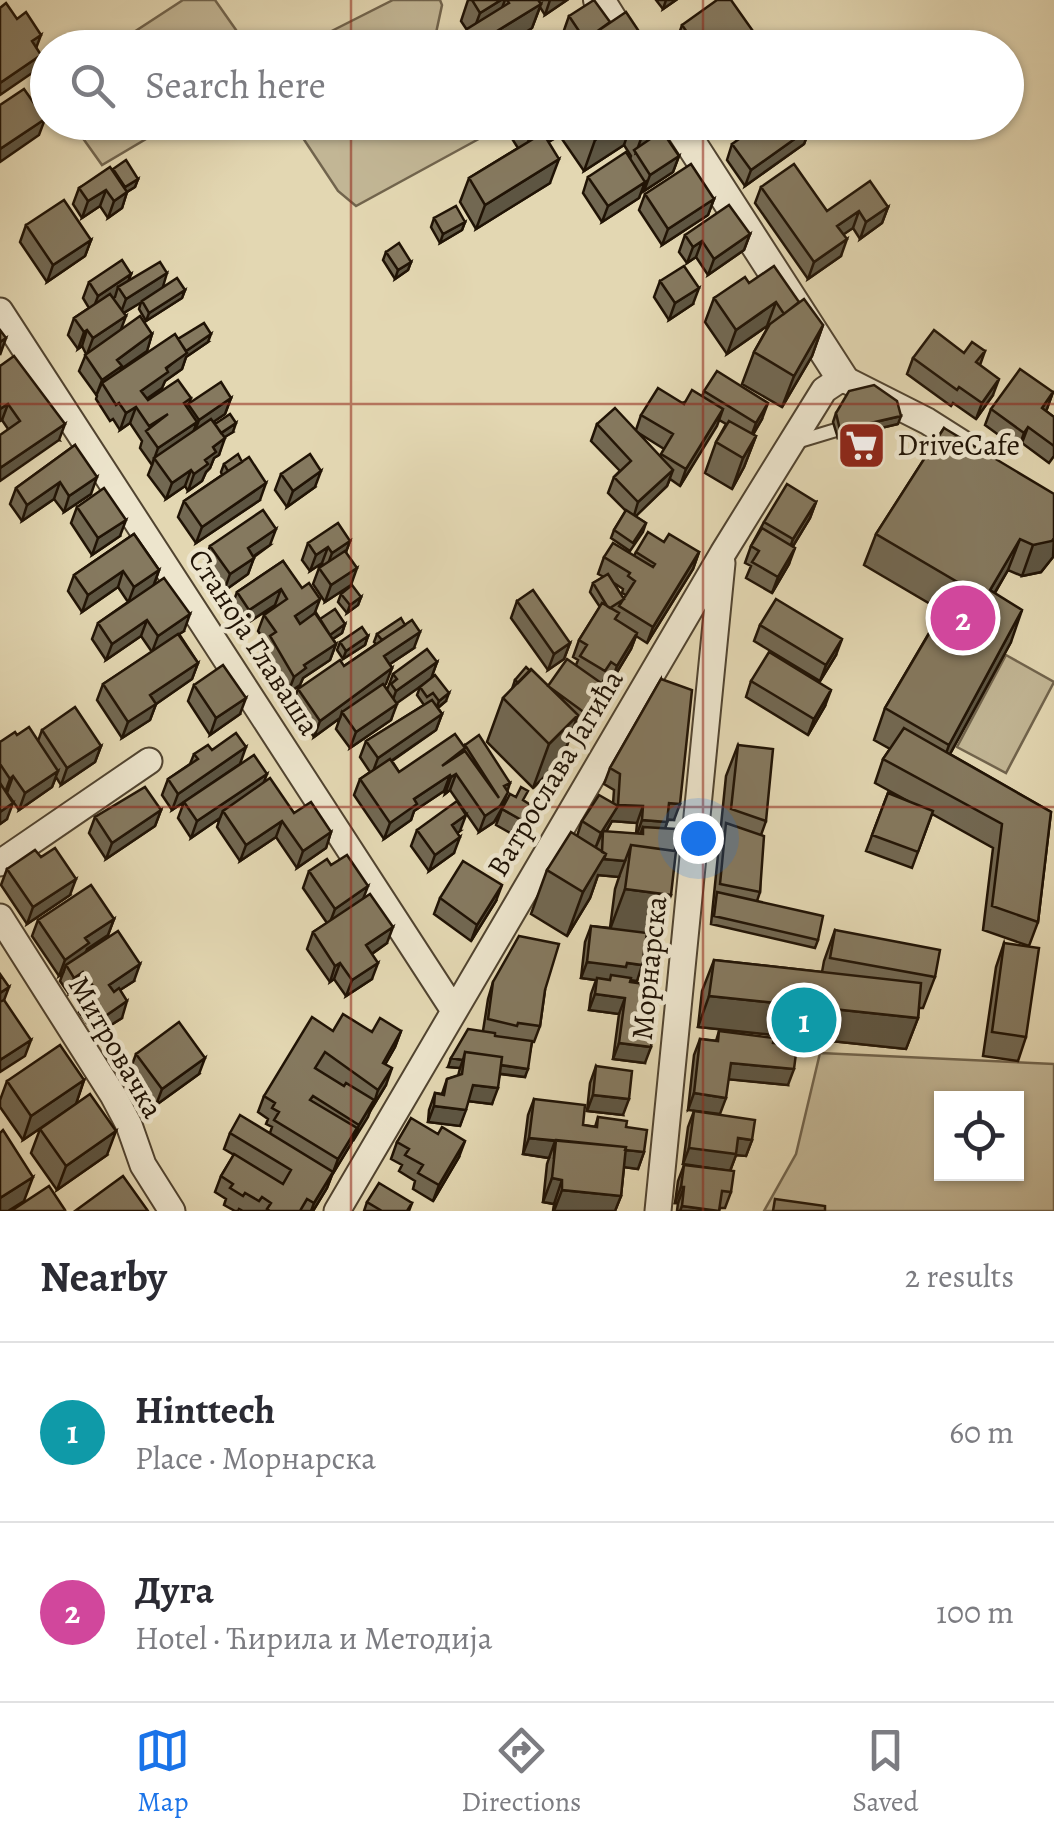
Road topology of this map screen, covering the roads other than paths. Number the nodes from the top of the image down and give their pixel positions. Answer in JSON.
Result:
{"nodes":[{"id":1,"x":598,"y":0,"type":"edge"},
{"id":2,"x":617,"y":30,"type":"edge"},
{"id":3,"x":690,"y":140,"type":"edge"},
{"id":4,"x":0,"y":311,"type":"edge"},
{"id":5,"x":842,"y":378,"type":"junction"},
{"id":6,"x":896,"y":417,"type":"edge"},
{"id":7,"x":928,"y":420,"type":"junction"},
{"id":8,"x":836,"y":430,"type":"edge"},
{"id":9,"x":790,"y":444,"type":"junction"},
{"id":10,"x":991,"y":461,"type":"edge"},
{"id":11,"x":723,"y":553,"type":"junction"},
{"id":12,"x":149,"y":761,"type":"dead end"},
{"id":13,"x":0,"y":863,"type":"edge"},
{"id":14,"x":0,"y":917,"type":"edge"},
{"id":15,"x":453,"y":1009,"type":"junction"},
{"id":16,"x":172,"y":1211,"type":"edge"},
{"id":17,"x":337,"y":1211,"type":"edge"},
{"id":18,"x":658,"y":1211,"type":"edge"}],
"edges":[{"from":1,"to":2,"type":"street"},
{"from":3,"to":5,"type":"street"},
{"from":4,"to":15,"type":"street","name":"Станоја Главаша"},
{"from":5,"to":7,"type":"street"},
{"from":5,"to":9,"type":"street","name":"Ватрослава Јагића"},
{"from":6,"to":7,"type":"lane"},
{"from":7,"to":10,"type":"street"},
{"from":8,"to":9,"type":"lane"},
{"from":9,"to":11,"type":"street","name":"Ватрослава Јагића"},
{"from":11,"to":15,"type":"street","name":"Ватрослава Јагића"},
{"from":11,"to":18,"type":"street","name":"Морнарска"},
{"from":12,"to":13,"type":"street"},
{"from":14,"to":16,"type":"street","name":"Митровачка"},
{"from":15,"to":17,"type":"street","name":"Ватрослава Јагића"}]}
